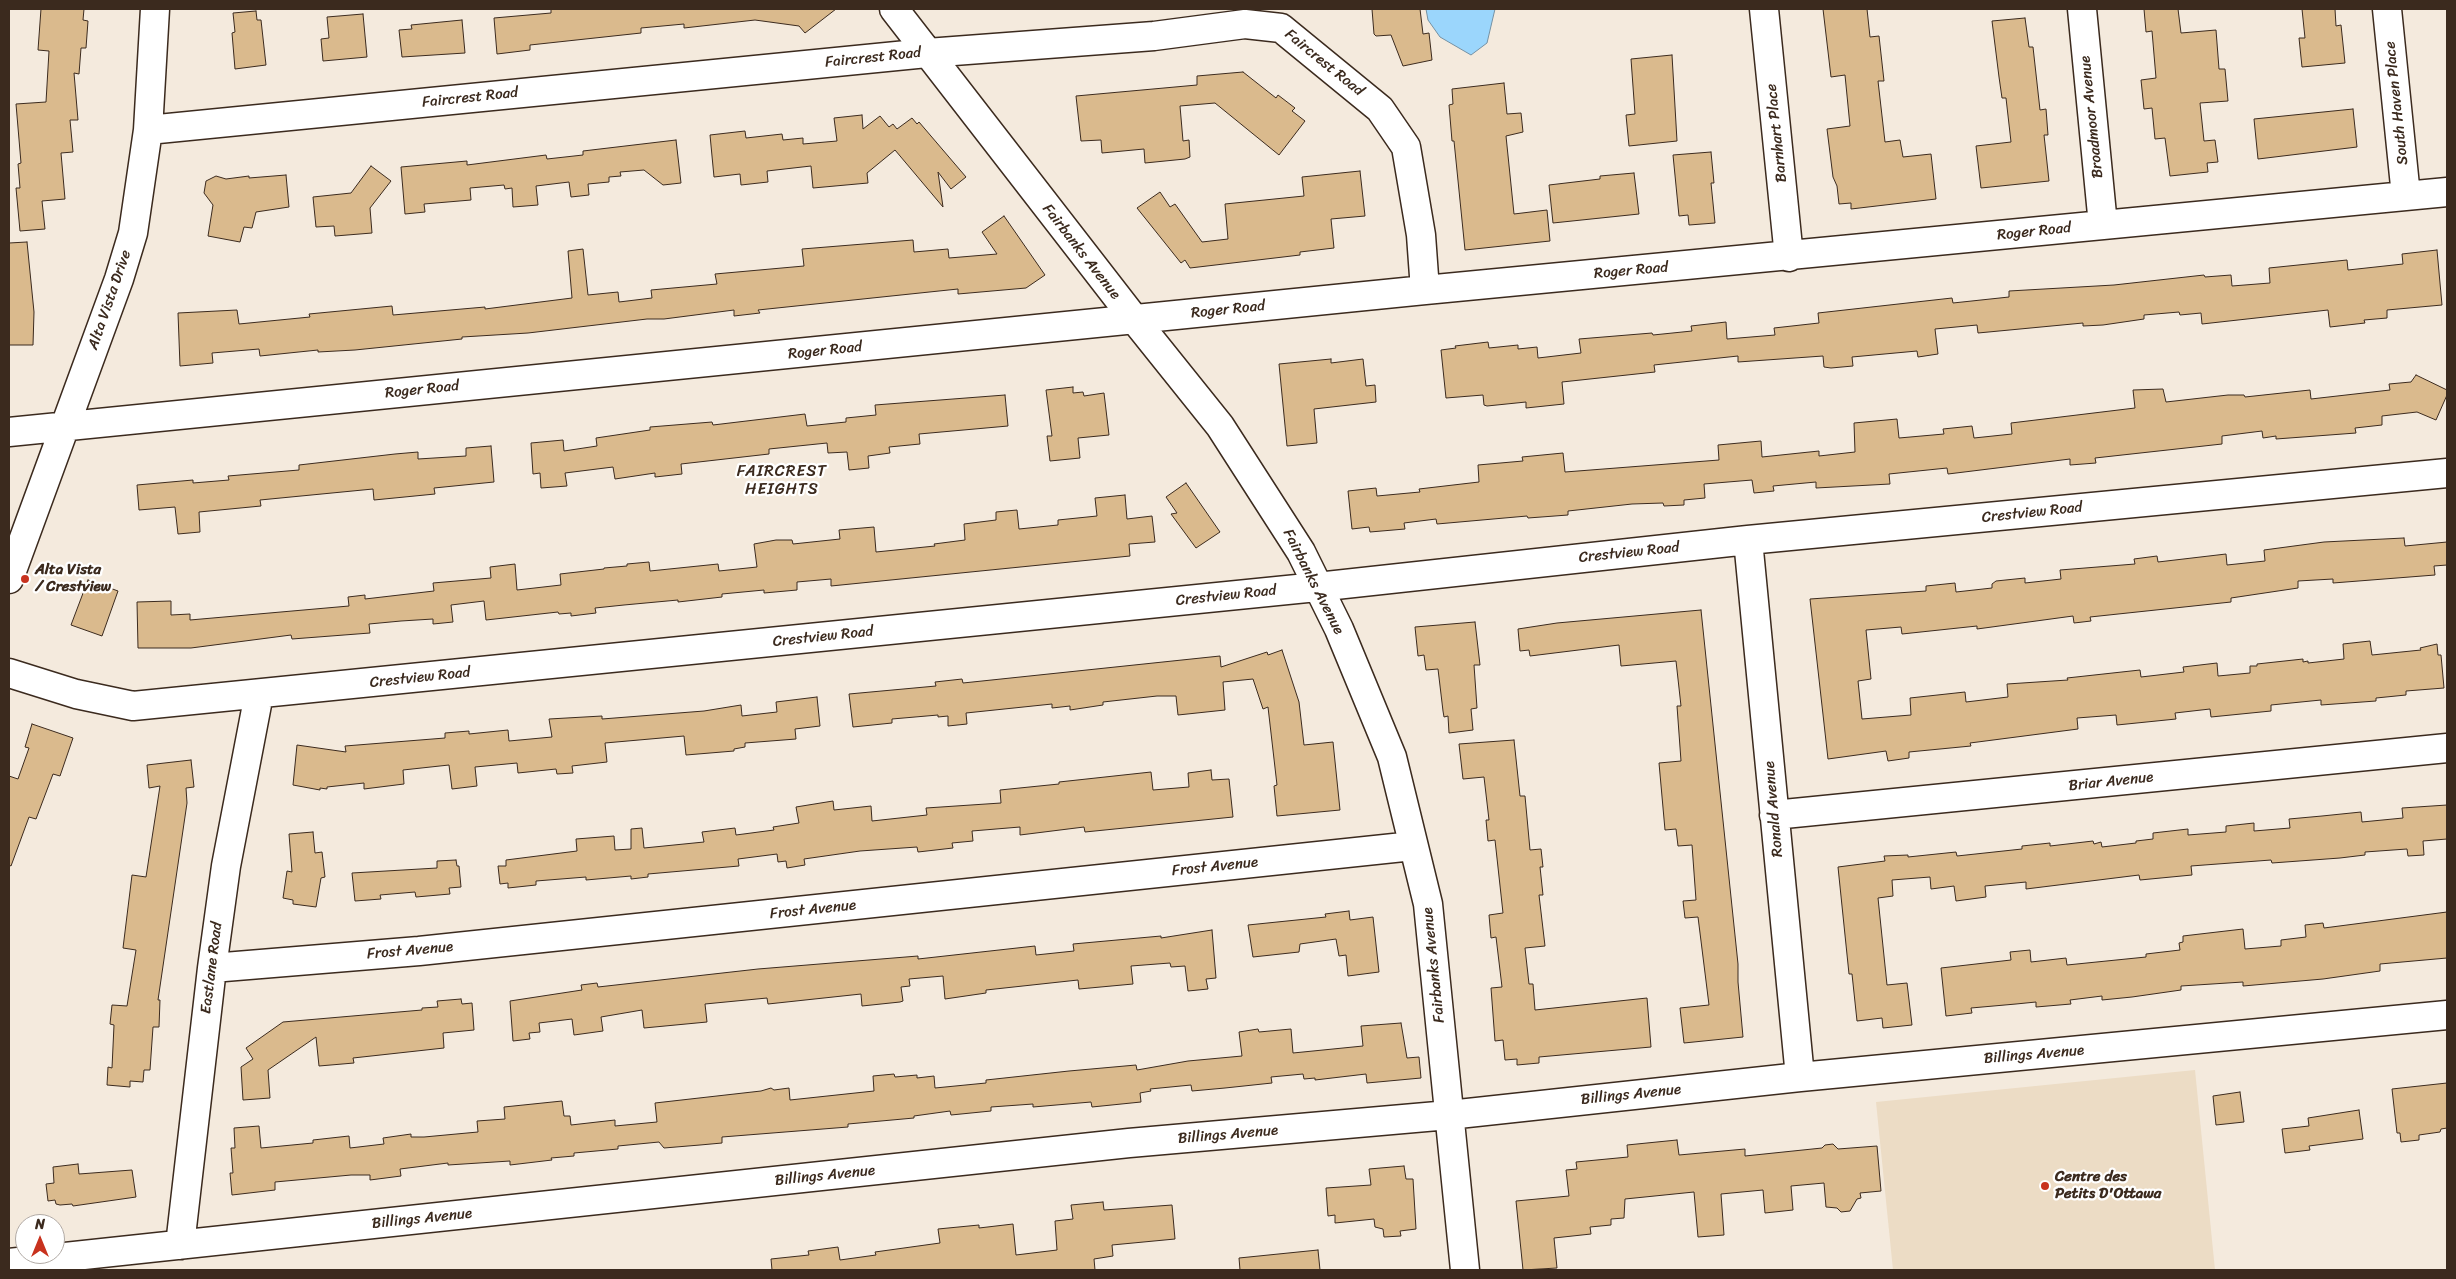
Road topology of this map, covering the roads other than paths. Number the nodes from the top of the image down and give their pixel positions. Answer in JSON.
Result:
{"nodes":[{"id":1,"x":155,"y":9,"type":"edge"},
{"id":2,"x":894,"y":9,"type":"edge"},
{"id":3,"x":1764,"y":9,"type":"edge"},
{"id":4,"x":2082,"y":9,"type":"edge"},
{"id":5,"x":2387,"y":9,"type":"edge"},
{"id":6,"x":927,"y":53,"type":"junction"},
{"id":7,"x":148,"y":130,"type":"junction"},
{"id":8,"x":2447,"y":192,"type":"edge"},
{"id":9,"x":2406,"y":196,"type":"junction"},
{"id":10,"x":2103,"y":225,"type":"junction"},
{"id":11,"x":1790,"y":257,"type":"junction"},
{"id":12,"x":1425,"y":290,"type":"junction"},
{"id":13,"x":1134,"y":320,"type":"junction"},
{"id":14,"x":64,"y":425,"type":"junction"},
{"id":15,"x":9,"y":432,"type":"edge"},
{"id":16,"x":2447,"y":473,"type":"edge"},
{"id":17,"x":1748,"y":540,"type":"junction"},
{"id":18,"x":9,"y":579,"type":"edge"},
{"id":19,"x":1317,"y":587,"type":"junction"},
{"id":20,"x":9,"y":673,"type":"edge"},
{"id":21,"x":259,"y":694,"type":"junction"},
{"id":22,"x":2447,"y":748,"type":"edge"},
{"id":23,"x":1774,"y":815,"type":"junction"},
{"id":24,"x":1413,"y":846,"type":"junction"},
{"id":25,"x":212,"y":968,"type":"junction"},
{"id":26,"x":2447,"y":1015,"type":"edge"},
{"id":27,"x":1800,"y":1077,"type":"junction"},
{"id":28,"x":1449,"y":1115,"type":"junction"},
{"id":29,"x":180,"y":1245,"type":"junction"},
{"id":30,"x":9,"y":1263,"type":"edge"},
{"id":31,"x":1465,"y":1270,"type":"edge"}],
"edges":[{"from":1,"to":7,"type":"street","name":"Alta Vista Drive"},
{"from":2,"to":6,"type":"street","name":"Fairbanks Avenue"},
{"from":3,"to":11,"type":"street","name":"Barnhart Place"},
{"from":4,"to":10,"type":"street","name":"Broadmoor Avenue"},
{"from":5,"to":9,"type":"street","name":"South Haven Place"},
{"from":6,"to":7,"type":"street","name":"Faircrest Road"},
{"from":6,"to":12,"type":"street","name":"Faircrest Road"},
{"from":6,"to":13,"type":"street","name":"Fairbanks Avenue"},
{"from":7,"to":14,"type":"street","name":"Alta Vista Drive"},
{"from":8,"to":9,"type":"street","name":"Roger Road"},
{"from":9,"to":10,"type":"street","name":"Roger Road"},
{"from":10,"to":11,"type":"street","name":"Roger Road"},
{"from":11,"to":12,"type":"street","name":"Roger Road"},
{"from":12,"to":13,"type":"street","name":"Roger Road"},
{"from":13,"to":14,"type":"street","name":"Roger Road"},
{"from":13,"to":19,"type":"street","name":"Fairbanks Avenue"},
{"from":14,"to":15,"type":"street","name":"Roger Road"},
{"from":14,"to":18,"type":"street","name":"Alta Vista Drive"},
{"from":16,"to":17,"type":"street","name":"Crestview Road"},
{"from":17,"to":19,"type":"street","name":"Crestview Road"},
{"from":17,"to":23,"type":"street","name":"Ronald Avenue"},
{"from":19,"to":21,"type":"street","name":"Crestview Road"},
{"from":19,"to":24,"type":"street","name":"Fairbanks Avenue"},
{"from":20,"to":21,"type":"street","name":"Crestview Road"},
{"from":21,"to":25,"type":"street","name":"Eastlane Road"},
{"from":22,"to":23,"type":"street","name":"Briar Avenue"},
{"from":23,"to":27,"type":"street","name":"Ronald Avenue"},
{"from":24,"to":25,"type":"street","name":"Frost Avenue"},
{"from":24,"to":28,"type":"street","name":"Fairbanks Avenue"},
{"from":25,"to":29,"type":"street","name":"Eastlane Road"},
{"from":26,"to":27,"type":"street","name":"Billings Avenue"},
{"from":27,"to":28,"type":"street","name":"Billings Avenue"},
{"from":28,"to":29,"type":"street","name":"Billings Avenue"},
{"from":28,"to":31,"type":"street","name":"Fairbanks Avenue"},
{"from":29,"to":30,"type":"street","name":"Billings Avenue"}]}
